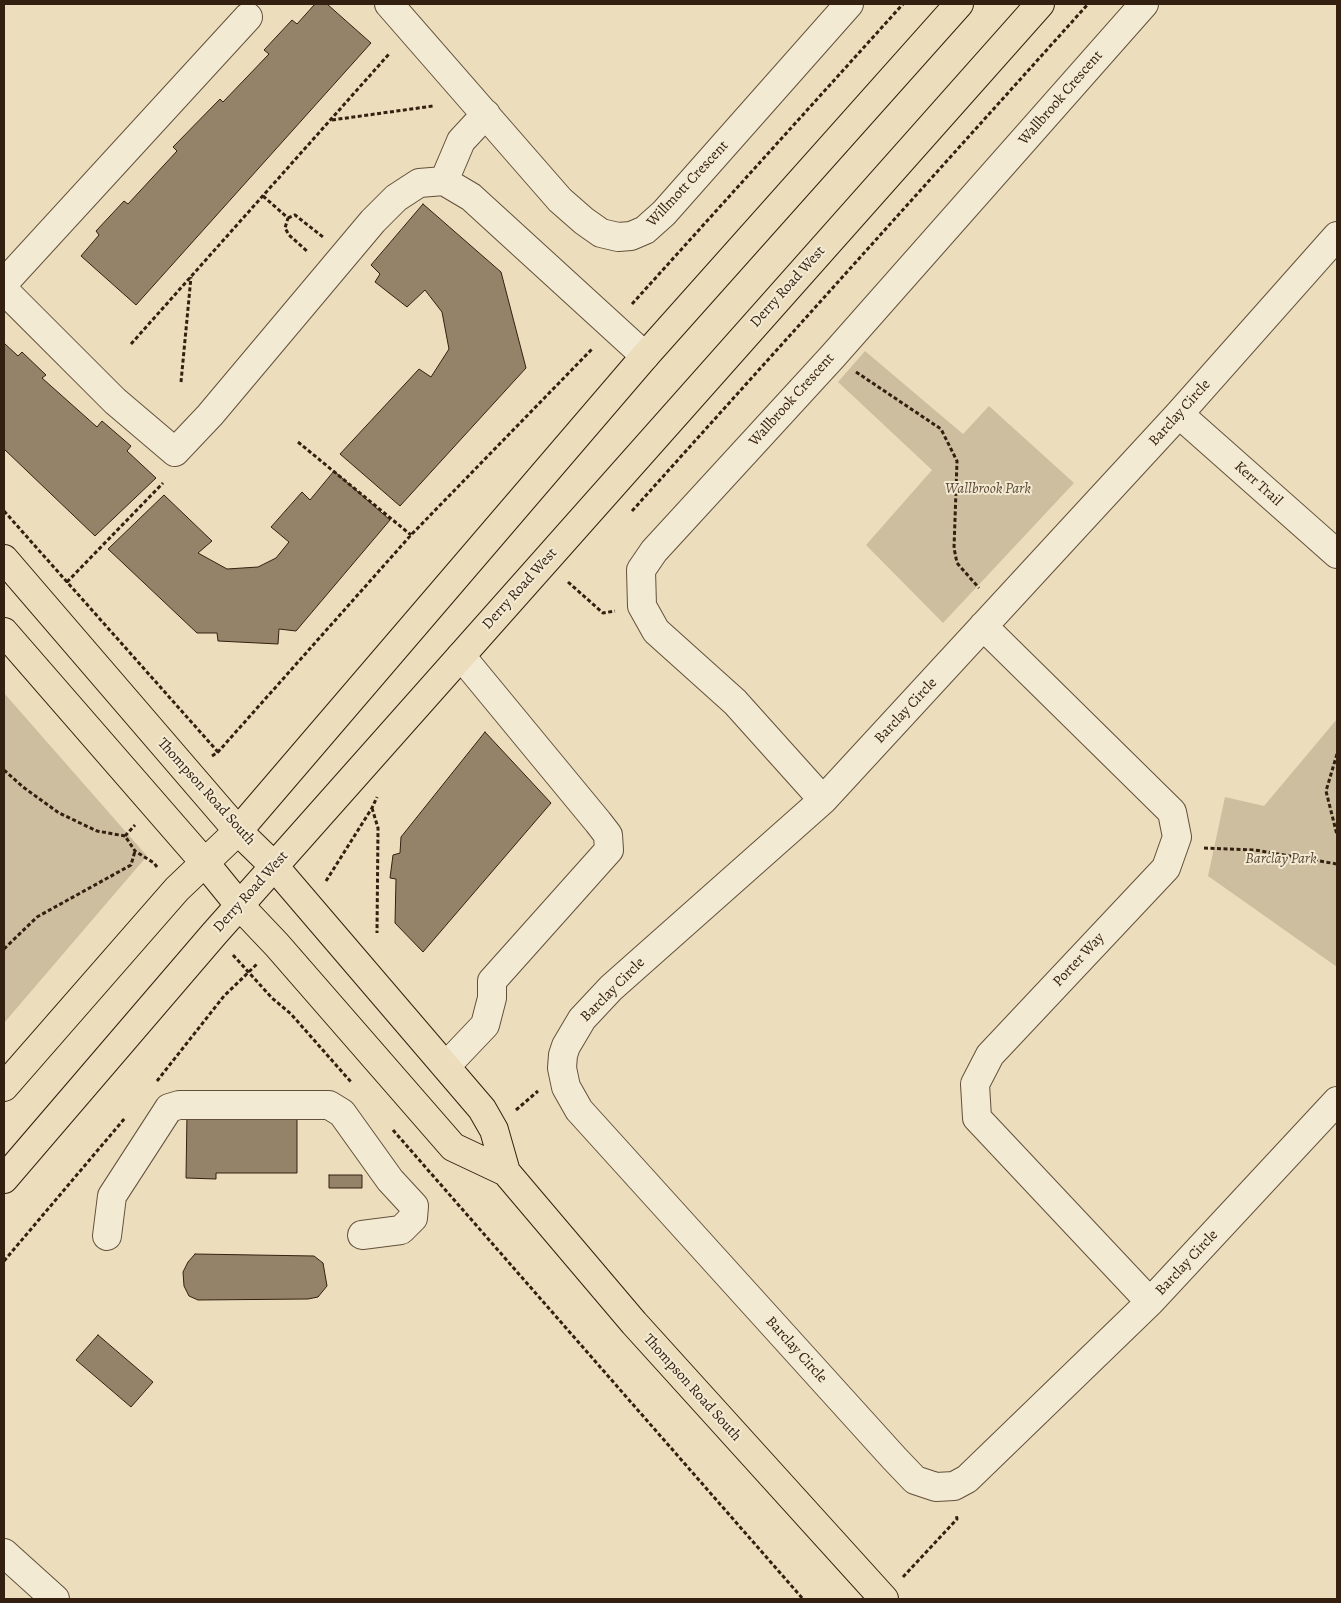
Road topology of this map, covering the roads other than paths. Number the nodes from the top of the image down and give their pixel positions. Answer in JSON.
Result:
{"nodes":[{"id":1,"x":389,"y":4,"type":"edge"},
{"id":2,"x":849,"y":4,"type":"edge"},
{"id":3,"x":959,"y":4,"type":"edge"},
{"id":4,"x":1040,"y":4,"type":"edge"},
{"id":5,"x":1144,"y":4,"type":"edge"},
{"id":6,"x":248,"y":17,"type":"dead end"},
{"id":7,"x":486,"y":114,"type":"junction"},
{"id":8,"x":444,"y":181,"type":"junction"},
{"id":9,"x":1337,"y":236,"type":"edge"},
{"id":10,"x":4,"y":283,"type":"edge"},
{"id":11,"x":4,"y":290,"type":"edge"},
{"id":12,"x":645,"y":356,"type":"junction"},
{"id":13,"x":1179,"y":414,"type":"junction"},
{"id":14,"x":1337,"y":554,"type":"edge"},
{"id":15,"x":4,"y":559,"type":"edge"},
{"id":16,"x":991,"y":618,"type":"junction"},
{"id":17,"x":4,"y":632,"type":"edge"},
{"id":18,"x":461,"y":656,"type":"junction"},
{"id":19,"x":823,"y":800,"type":"junction"},
{"id":20,"x":238,"y":830,"type":"junction"},
{"id":21,"x":205,"y":863,"type":"junction"},
{"id":22,"x":274,"y":866,"type":"junction"},
{"id":23,"x":240,"y":906,"type":"junction"},
{"id":24,"x":446,"y":1066,"type":"junction"},
{"id":25,"x":4,"y":1087,"type":"edge"},
{"id":26,"x":1337,"y":1101,"type":"edge"},
{"id":27,"x":506,"y":1172,"type":"junction"},
{"id":28,"x":4,"y":1179,"type":"edge"},
{"id":29,"x":362,"y":1235,"type":"dead end"},
{"id":30,"x":107,"y":1236,"type":"dead end"},
{"id":31,"x":1150,"y":1302,"type":"junction"},
{"id":32,"x":4,"y":1553,"type":"edge"},
{"id":33,"x":55,"y":1599,"type":"edge"},
{"id":34,"x":884,"y":1599,"type":"edge"}],
"edges":[{"from":1,"to":7,"type":"street","name":"Willmott Crescent"},
{"from":2,"to":7,"type":"street","name":"Willmott Crescent"},
{"from":3,"to":12,"type":"main road"},
{"from":4,"to":18,"type":"main road","name":"Derry Road West"},
{"from":5,"to":19,"type":"street","name":"Wallbrook Crescent"},
{"from":6,"to":10,"type":"street"},
{"from":7,"to":8,"type":"street"},
{"from":8,"to":11,"type":"street"},
{"from":8,"to":12,"type":"street"},
{"from":9,"to":13,"type":"street","name":"Barclay Circle"},
{"from":12,"to":20,"type":"main road"},
{"from":13,"to":14,"type":"street","name":"Kerr Trail"},
{"from":13,"to":16,"type":"street","name":"Barclay Circle"},
{"from":15,"to":20,"type":"main road","name":"Thompson Road South"},
{"from":16,"to":19,"type":"street","name":"Barclay Circle"},
{"from":16,"to":31,"type":"street","name":"Porter Way"},
{"from":17,"to":21,"type":"main road","name":"Thompson Road South"},
{"from":18,"to":22,"type":"main road","name":"Derry Road West"},
{"from":18,"to":24,"type":"street"},
{"from":19,"to":31,"type":"street","name":"Barclay Circle"},
{"from":20,"to":21,"type":"main road"},
{"from":20,"to":22,"type":"main road","name":"Thompson Road South"},
{"from":21,"to":23,"type":"main road","name":"Thompson Road South"},
{"from":21,"to":25,"type":"main road"},
{"from":22,"to":23,"type":"main road","name":"Derry Road West"},
{"from":22,"to":24,"type":"main road","name":"Thompson Road South"},
{"from":23,"to":27,"type":"main road","name":"Thompson Road South"},
{"from":23,"to":28,"type":"main road","name":"Derry Road West"},
{"from":24,"to":27,"type":"main road","name":"Thompson Road South"},
{"from":26,"to":31,"type":"street","name":"Barclay Circle"},
{"from":27,"to":34,"type":"main road","name":"Thompson Road South"},
{"from":29,"to":30,"type":"street"},
{"from":32,"to":33,"type":"street"}]}
